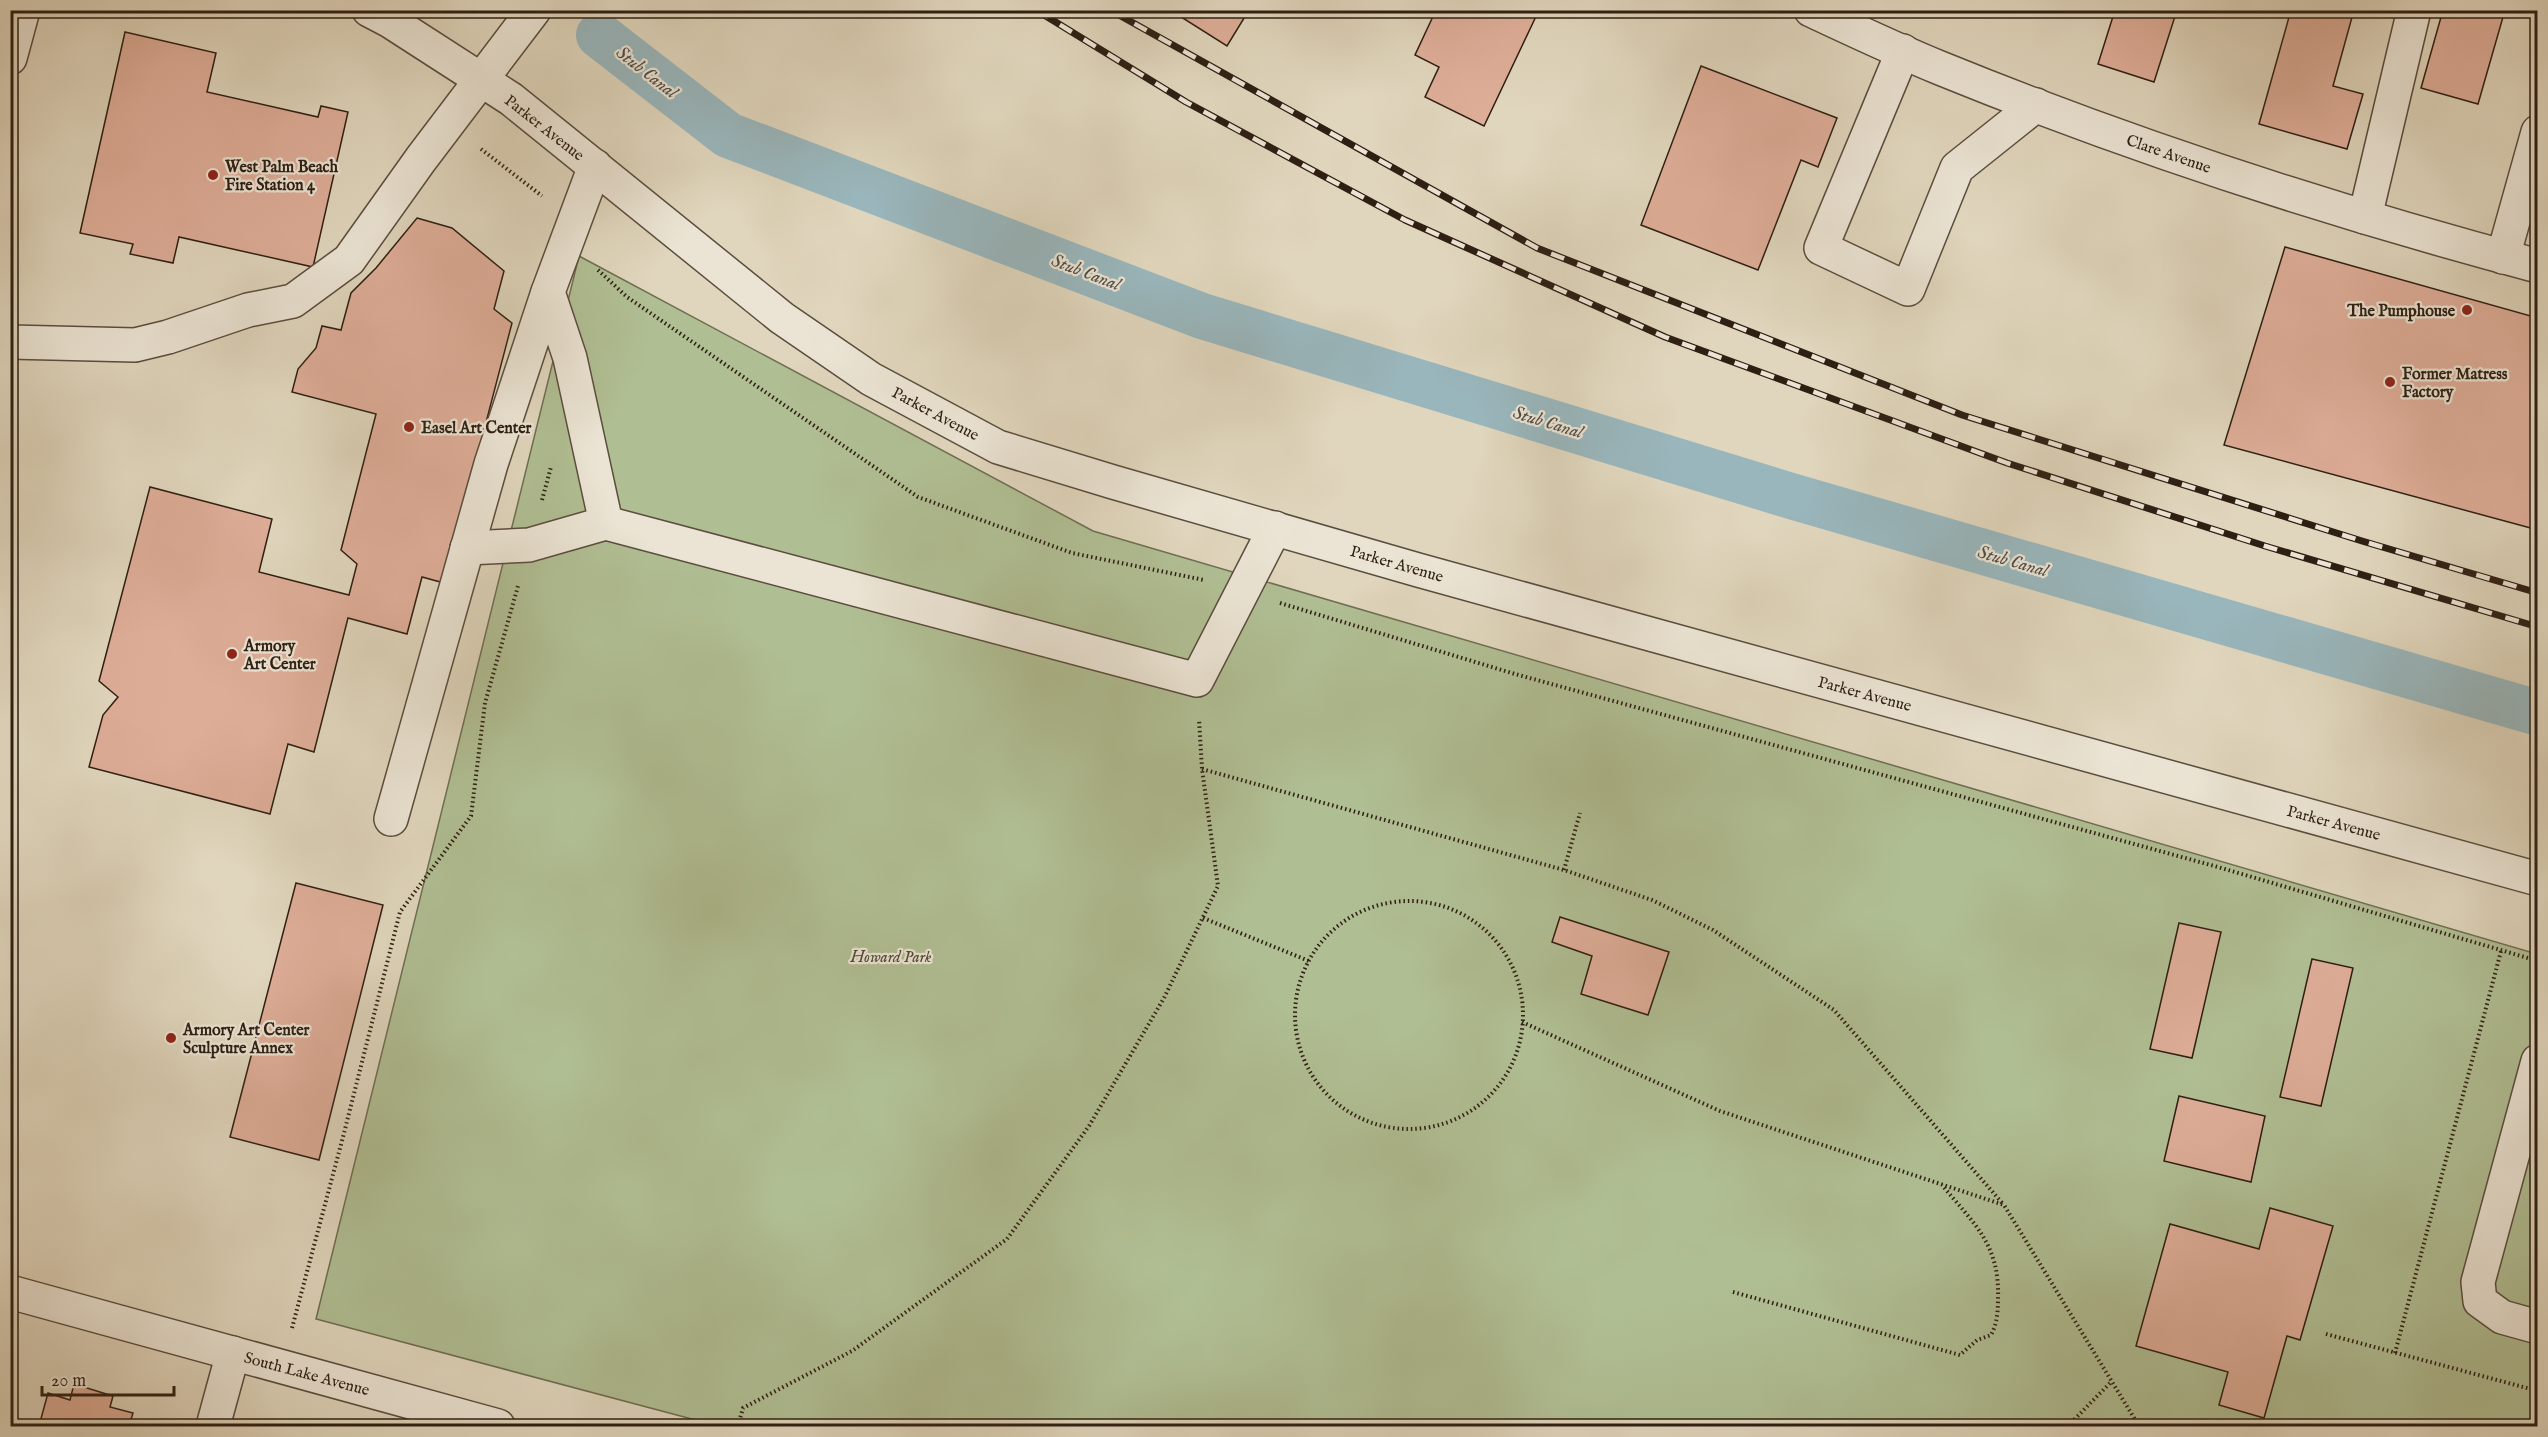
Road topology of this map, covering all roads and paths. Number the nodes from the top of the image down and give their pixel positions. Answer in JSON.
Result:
{"nodes":[{"id":1,"x":22,"y":10,"type":"edge"},
{"id":2,"x":369,"y":10,"type":"edge"},
{"id":3,"x":534,"y":10,"type":"edge"},
{"id":4,"x":1811,"y":10,"type":"edge"},
{"id":5,"x":2414,"y":10,"type":"edge"},
{"id":6,"x":1903,"y":51,"type":"junction"},
{"id":7,"x":10,"y":58,"type":"edge"},
{"id":8,"x":482,"y":78,"type":"junction"},
{"id":9,"x":2036,"y":105,"type":"junction"},
{"id":10,"x":2537,"y":133,"type":"edge"},
{"id":11,"x":595,"y":166,"type":"junction"},
{"id":12,"x":2365,"y":217,"type":"junction"},
{"id":13,"x":2503,"y":257,"type":"junction"},
{"id":14,"x":2538,"y":266,"type":"edge"},
{"id":15,"x":592,"y":277,"type":"dead end"},
{"id":16,"x":548,"y":292,"type":"junction"},
{"id":17,"x":10,"y":342,"type":"edge"},
{"id":18,"x":552,"y":466,"type":"dead end"},
{"id":19,"x":606,"y":523,"type":"junction"},
{"id":20,"x":1275,"y":528,"type":"junction"},
{"id":21,"x":529,"y":545,"type":"junction"},
{"id":22,"x":467,"y":548,"type":"junction"},
{"id":23,"x":1242,"y":591,"type":"junction"},
{"id":24,"x":1197,"y":680,"type":"junction"},
{"id":25,"x":1202,"y":769,"type":"junction"},
{"id":26,"x":1580,"y":813,"type":"dead end"},
{"id":27,"x":391,"y":819,"type":"dead end"},
{"id":28,"x":1564,"y":870,"type":"junction"},
{"id":29,"x":2538,"y":879,"type":"edge"},
{"id":30,"x":1203,"y":918,"type":"junction"},
{"id":31,"x":2501,"y":951,"type":"junction"},
{"id":32,"x":1309,"y":961,"type":"junction"},
{"id":33,"x":2538,"y":961,"type":"edge"},
{"id":34,"x":1522,"y":1022,"type":"junction"},
{"id":35,"x":2538,"y":1061,"type":"edge"},
{"id":36,"x":1942,"y":1185,"type":"junction"},
{"id":37,"x":2004,"y":1205,"type":"junction"},
{"id":38,"x":10,"y":1292,"type":"edge"},
{"id":39,"x":1733,"y":1292,"type":"dead end"},
{"id":40,"x":2538,"y":1327,"type":"edge"},
{"id":41,"x":2326,"y":1334,"type":"dead end"},
{"id":42,"x":233,"y":1353,"type":"junction"},
{"id":43,"x":2395,"y":1353,"type":"junction"},
{"id":44,"x":282,"y":1366,"type":"junction"},
{"id":45,"x":2111,"y":1382,"type":"junction"},
{"id":46,"x":2538,"y":1391,"type":"edge"},
{"id":47,"x":213,"y":1426,"type":"edge"},
{"id":48,"x":498,"y":1426,"type":"edge"},
{"id":49,"x":738,"y":1426,"type":"edge"},
{"id":50,"x":2068,"y":1426,"type":"edge"},
{"id":51,"x":2139,"y":1426,"type":"edge"}],
"edges":[{"from":1,"to":7,"type":"street"},
{"from":2,"to":8,"type":"street","name":"Parker Avenue"},
{"from":3,"to":8,"type":"street"},
{"from":4,"to":6,"type":"street","name":"Clare Avenue"},
{"from":5,"to":12,"type":"street"},
{"from":6,"to":9,"type":"street","name":"Clare Avenue"},
{"from":6,"to":9,"type":"street"},
{"from":8,"to":11,"type":"street","name":"Parker Avenue"},
{"from":8,"to":17,"type":"street"},
{"from":9,"to":12,"type":"street","name":"Clare Avenue"},
{"from":10,"to":13,"type":"street"},
{"from":11,"to":16,"type":"street"},
{"from":11,"to":20,"type":"street","name":"Parker Avenue"},
{"from":12,"to":13,"type":"street","name":"Clare Avenue"},
{"from":13,"to":14,"type":"street","name":"Clare Avenue"},
{"from":15,"to":23,"type":"path"},
{"from":16,"to":19,"type":"street"},
{"from":16,"to":22,"type":"street"},
{"from":18,"to":21,"type":"path"},
{"from":19,"to":21,"type":"street"},
{"from":19,"to":24,"type":"street"},
{"from":20,"to":23,"type":"street"},
{"from":20,"to":29,"type":"street","name":"Parker Avenue"},
{"from":21,"to":22,"type":"street"},
{"from":21,"to":44,"type":"path"},
{"from":22,"to":27,"type":"street"},
{"from":23,"to":24,"type":"street"},
{"from":23,"to":31,"type":"path"},
{"from":24,"to":25,"type":"path"},
{"from":25,"to":28,"type":"path"},
{"from":25,"to":30,"type":"path"},
{"from":26,"to":28,"type":"path"},
{"from":28,"to":37,"type":"path"},
{"from":30,"to":32,"type":"path"},
{"from":30,"to":49,"type":"path"},
{"from":31,"to":33,"type":"path"},
{"from":31,"to":43,"type":"path"},
{"from":32,"to":34,"type":"path"},
{"from":32,"to":34,"type":"path"},
{"from":34,"to":36,"type":"path"},
{"from":35,"to":40,"type":"street"},
{"from":36,"to":37,"type":"path"},
{"from":36,"to":39,"type":"path"},
{"from":37,"to":45,"type":"path"},
{"from":38,"to":42,"type":"street","name":"South Lake Avenue"},
{"from":41,"to":43,"type":"path"},
{"from":42,"to":44,"type":"street","name":"South Lake Avenue"},
{"from":42,"to":47,"type":"street"},
{"from":43,"to":46,"type":"path"},
{"from":44,"to":48,"type":"street","name":"South Lake Avenue"},
{"from":45,"to":50,"type":"path"},
{"from":45,"to":51,"type":"path"}]}
